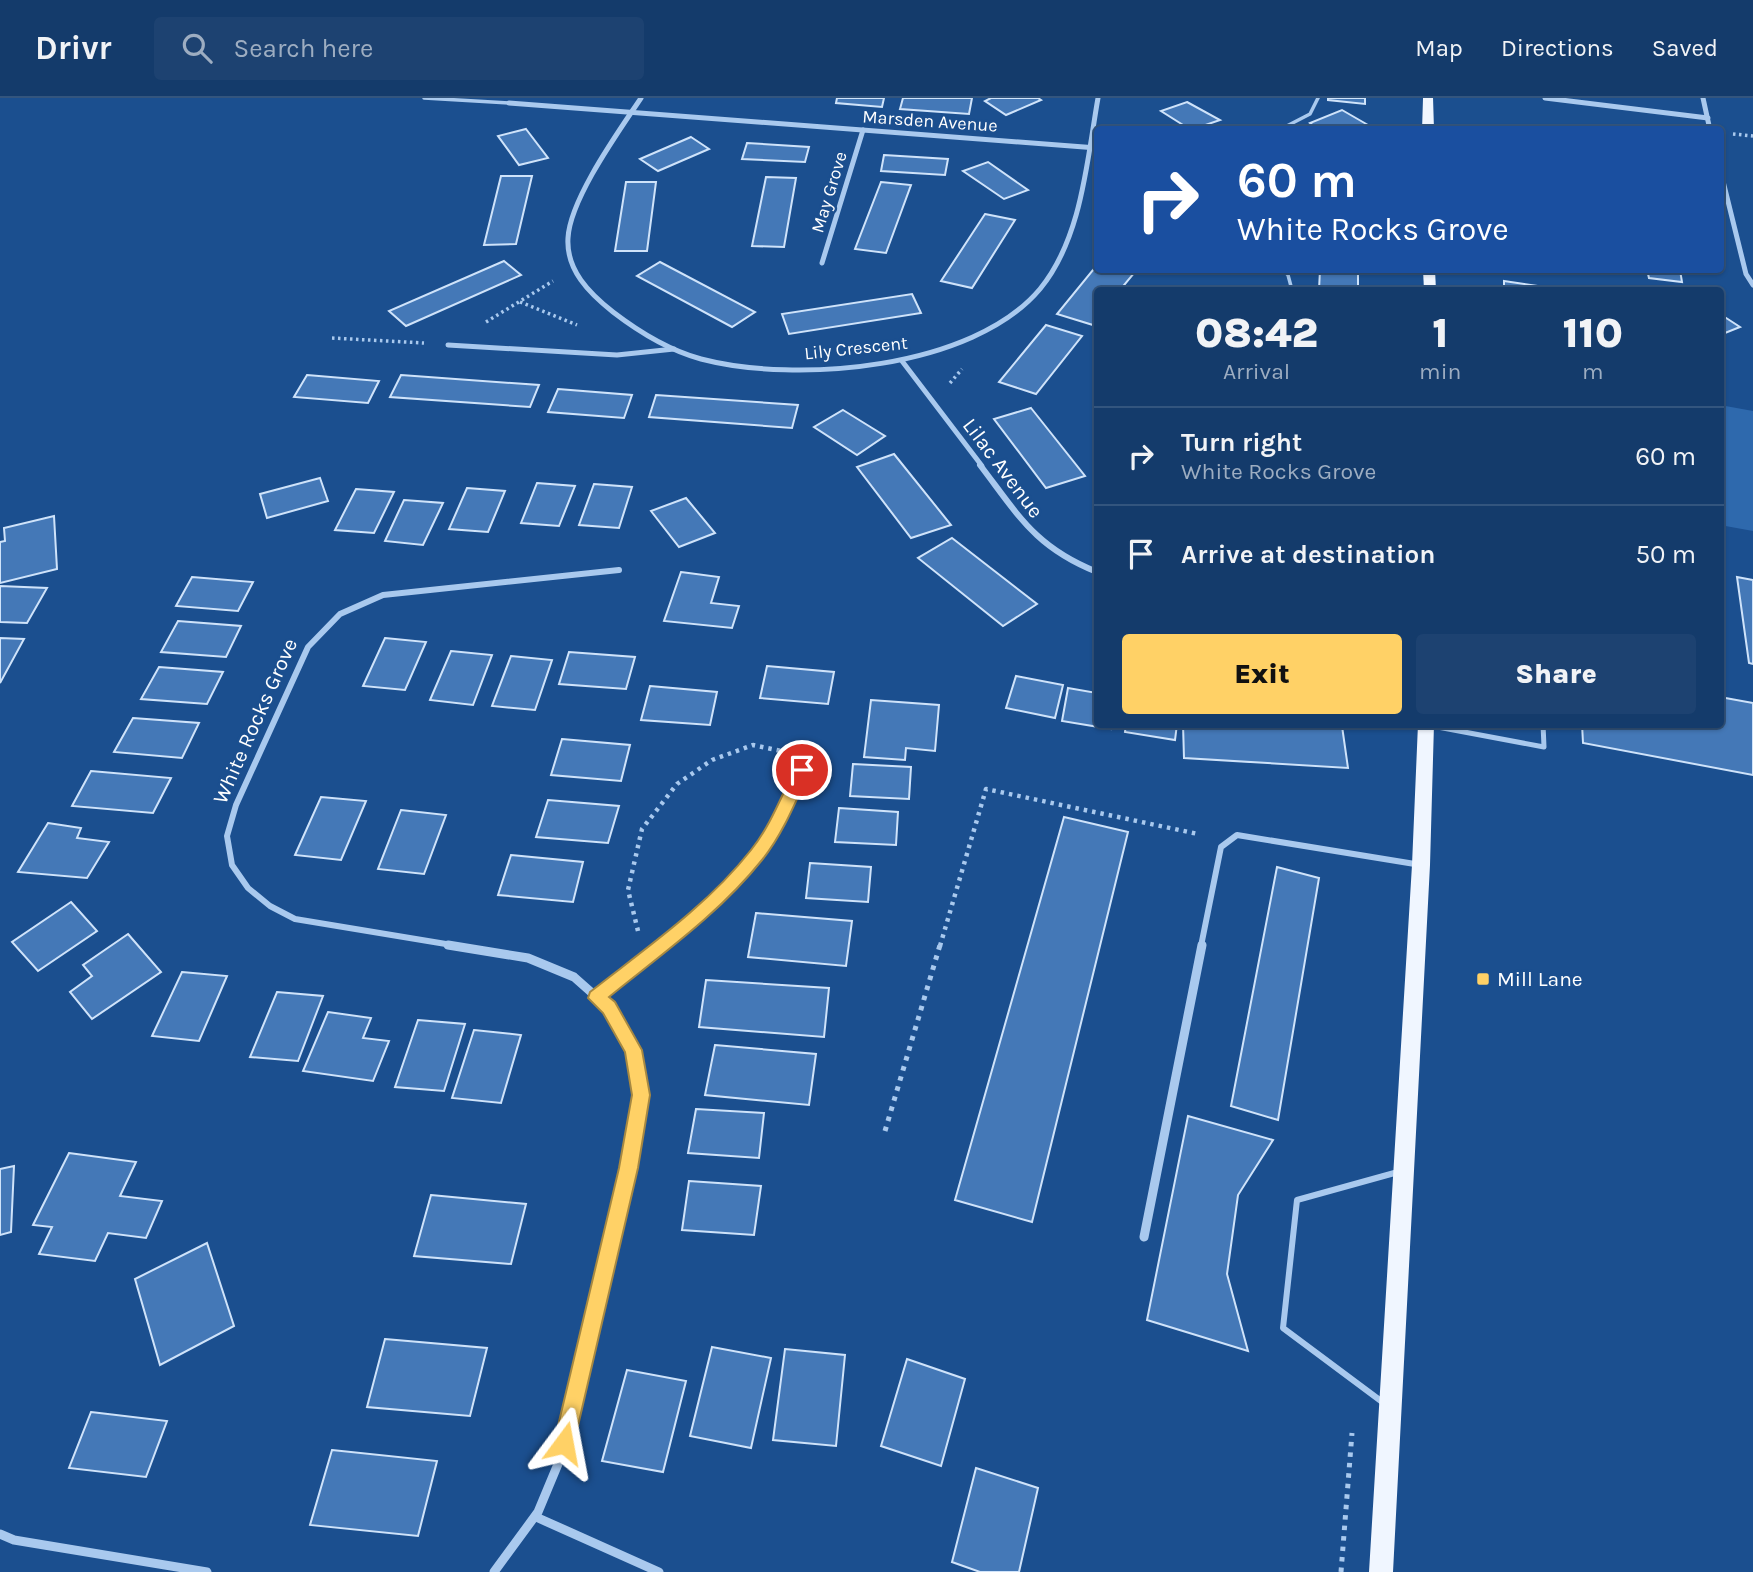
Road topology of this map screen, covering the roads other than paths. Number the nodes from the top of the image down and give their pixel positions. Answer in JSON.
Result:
{"nodes":[{"id":1,"x":425,"y":98,"type":"edge"},
{"id":2,"x":641,"y":98,"type":"edge"},
{"id":3,"x":1098,"y":98,"type":"edge"},
{"id":4,"x":1318,"y":98,"type":"edge"},
{"id":5,"x":1428,"y":98,"type":"edge"},
{"id":6,"x":1545,"y":98,"type":"edge"},
{"id":7,"x":1703,"y":98,"type":"edge"},
{"id":8,"x":509,"y":103,"type":"joint"},
{"id":9,"x":631,"y":112,"type":"junction"},
{"id":10,"x":1708,"y":118,"type":"junction"},
{"id":11,"x":1287,"y":126,"type":"edge"},
{"id":12,"x":1428,"y":126,"type":"edge"},
{"id":13,"x":1709,"y":126,"type":"edge"},
{"id":14,"x":863,"y":130,"type":"junction"},
{"id":15,"x":1088,"y":147,"type":"junction"},
{"id":16,"x":1094,"y":148,"type":"edge"},
{"id":17,"x":1724,"y":185,"type":"edge"},
{"id":18,"x":822,"y":262,"type":"dead end"},
{"id":19,"x":1753,"y":285,"type":"edge"},
{"id":20,"x":448,"y":345,"type":"road end"},
{"id":21,"x":674,"y":349,"type":"junction"},
{"id":22,"x":902,"y":361,"type":"junction"},
{"id":23,"x":620,"y":570,"type":"dead end"},
{"id":24,"x":1094,"y":571,"type":"edge"},
{"id":25,"x":1426,"y":728,"type":"edge"},
{"id":26,"x":1442,"y":728,"type":"edge"},
{"id":27,"x":1543,"y":728,"type":"edge"},
{"id":28,"x":802,"y":770,"type":"road end"},
{"id":29,"x":1421,"y":865,"type":"junction"},
{"id":30,"x":596,"y":998,"type":"junction"},
{"id":31,"x":1404,"y":1171,"type":"junction"},
{"id":32,"x":1144,"y":1237,"type":"dead end"},
{"id":33,"x":1390,"y":1408,"type":"junction"},
{"id":34,"x":536,"y":1517,"type":"junction"},
{"id":35,"x":0,"y":1534,"type":"edge"},
{"id":36,"x":207,"y":1572,"type":"edge"},
{"id":37,"x":494,"y":1572,"type":"edge"},
{"id":38,"x":659,"y":1572,"type":"edge"},
{"id":39,"x":1381,"y":1572,"type":"edge"}],
"edges":[{"from":1,"to":8,"type":"lane"},
{"from":2,"to":9,"type":"street"},
{"from":3,"to":15,"type":"street","name":"Lily Crescent"},
{"from":4,"to":11,"type":"lane"},
{"from":5,"to":12,"type":"main road"},
{"from":6,"to":10,"type":"street"},
{"from":7,"to":10,"type":"street"},
{"from":8,"to":9,"type":"street","name":"Marsden Avenue"},
{"from":9,"to":14,"type":"street","name":"Marsden Avenue"},
{"from":9,"to":21,"type":"street","name":"Lily Crescent"},
{"from":10,"to":13,"type":"street"},
{"from":14,"to":15,"type":"street","name":"Marsden Avenue"},
{"from":14,"to":18,"type":"street","name":"May Grove"},
{"from":15,"to":16,"type":"street","name":"Marsden Avenue"},
{"from":15,"to":22,"type":"street","name":"Lily Crescent"},
{"from":17,"to":19,"type":"street"},
{"from":20,"to":21,"type":"street","name":"Lily Crescent"},
{"from":21,"to":22,"type":"street","name":"Lily Crescent"},
{"from":22,"to":24,"type":"street","name":"Lilac Avenue"},
{"from":23,"to":30,"type":"street","name":"White Rocks Grove"},
{"from":25,"to":29,"type":"main road"},
{"from":26,"to":27,"type":"lane"},
{"from":28,"to":30,"type":"street"},
{"from":29,"to":31,"type":"main road"},
{"from":29,"to":32,"type":"street"},
{"from":30,"to":34,"type":"street","name":"White Rocks Grove"},
{"from":31,"to":33,"type":"main road"},
{"from":31,"to":33,"type":"lane"},
{"from":33,"to":39,"type":"main road"},
{"from":34,"to":37,"type":"street","name":"White Rocks Grove"},
{"from":34,"to":38,"type":"street"},
{"from":35,"to":36,"type":"street"}]}
